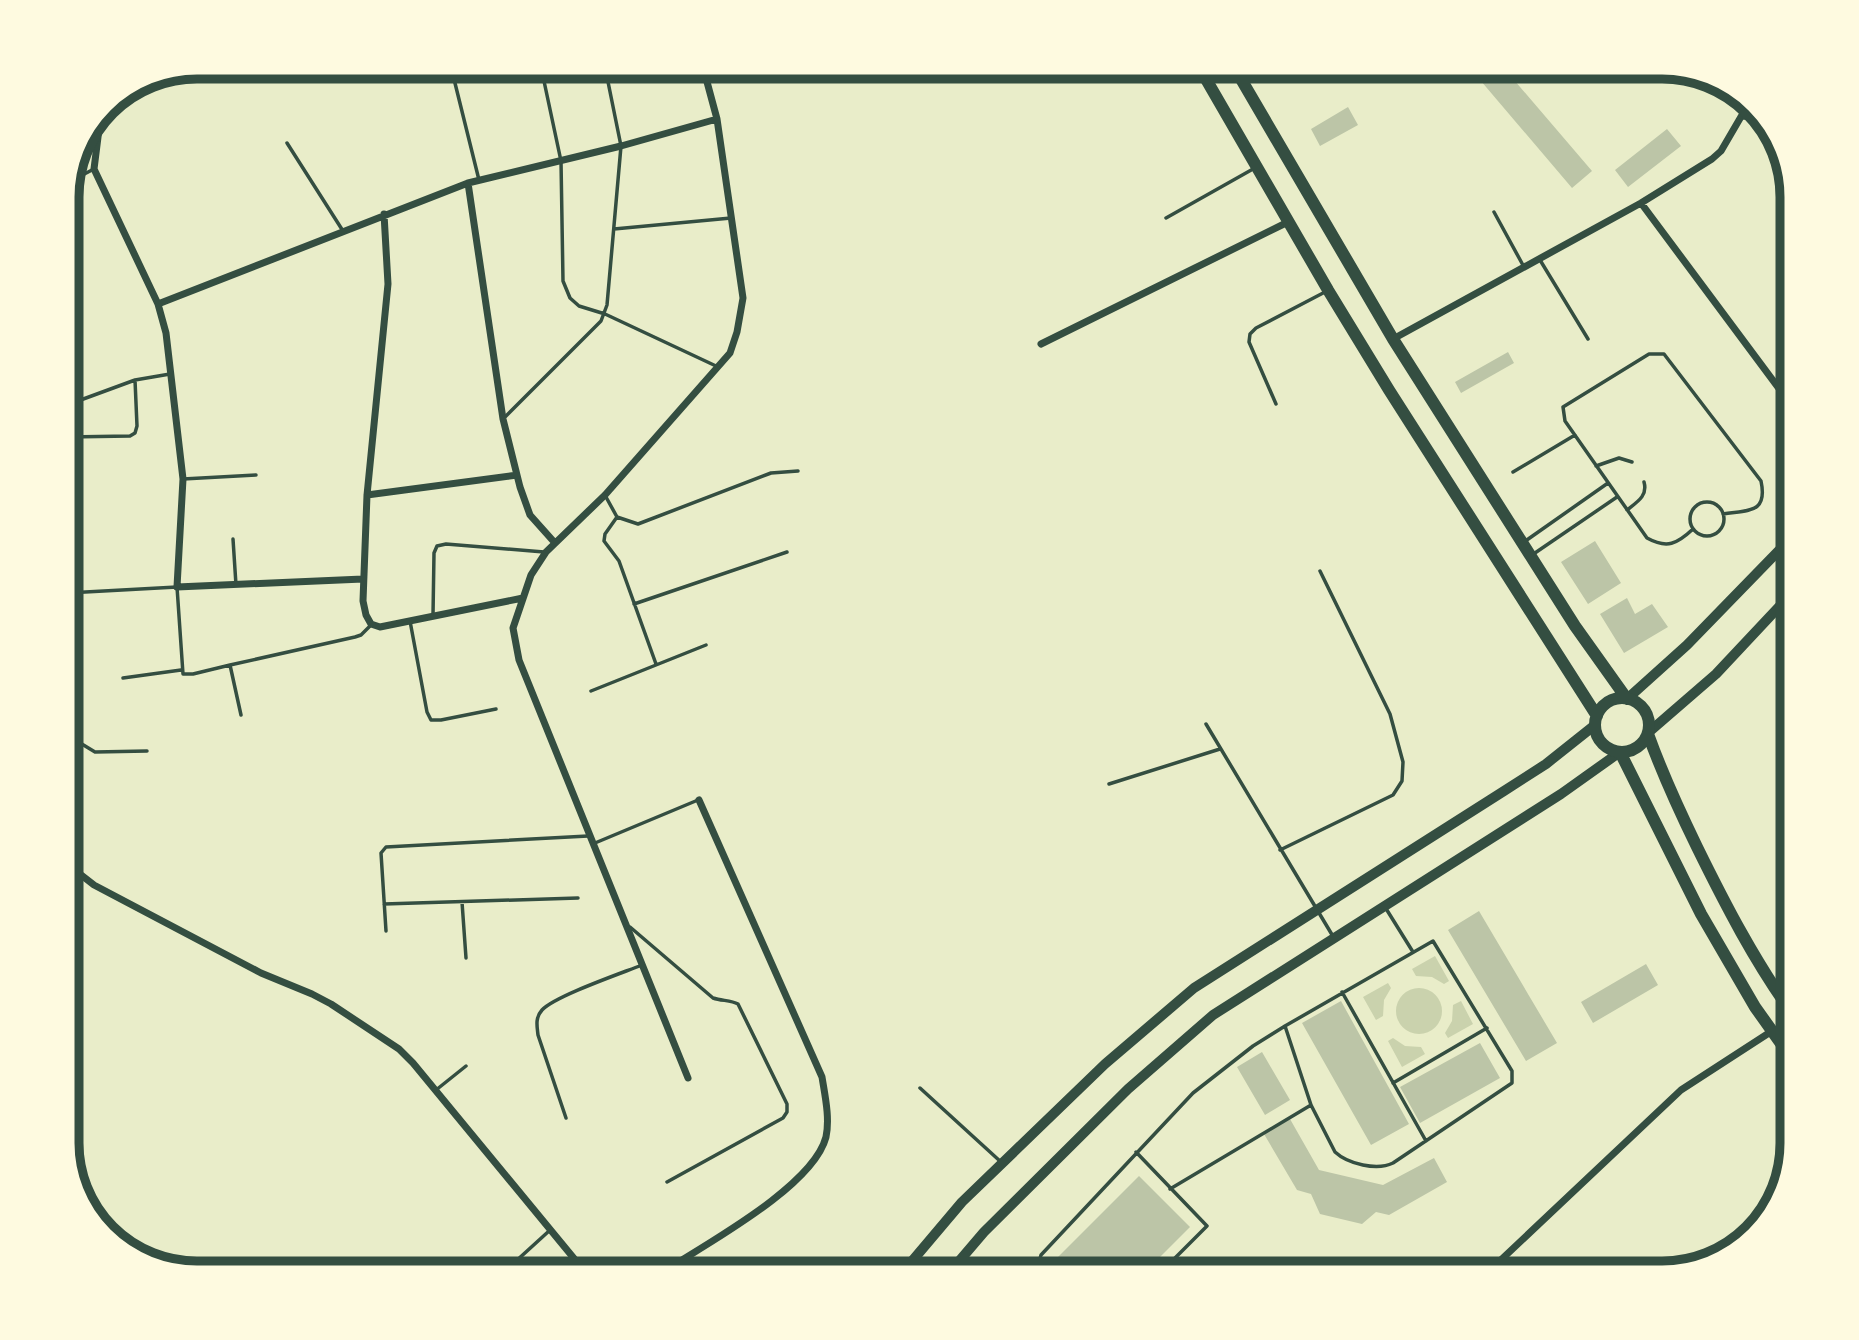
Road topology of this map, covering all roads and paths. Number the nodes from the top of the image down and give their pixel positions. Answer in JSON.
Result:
{"nodes":[{"id":1,"x":454,"y":79,"type":"edge"},
{"id":2,"x":544,"y":79,"type":"edge"},
{"id":3,"x":608,"y":79,"type":"edge"},
{"id":4,"x":706,"y":79,"type":"edge"},
{"id":5,"x":1207,"y":79,"type":"edge"},
{"id":6,"x":1242,"y":79,"type":"edge"},
{"id":7,"x":1744,"y":113,"type":"edge"},
{"id":8,"x":1743,"y":116,"type":"junction"},
{"id":9,"x":1748,"y":117,"type":"edge"},
{"id":10,"x":717,"y":120,"type":"junction"},
{"id":11,"x":99,"y":132,"type":"edge"},
{"id":12,"x":287,"y":143,"type":"dead end"},
{"id":13,"x":621,"y":146,"type":"junction"},
{"id":14,"x":561,"y":161,"type":"junction"},
{"id":15,"x":1258,"y":166,"type":"junction"},
{"id":16,"x":94,"y":169,"type":"junction"},
{"id":17,"x":81,"y":176,"type":"edge"},
{"id":18,"x":479,"y":180,"type":"junction"},
{"id":19,"x":468,"y":183,"type":"junction"},
{"id":20,"x":1641,"y":203,"type":"junction"},
{"id":21,"x":1494,"y":212,"type":"dead end"},
{"id":22,"x":384,"y":214,"type":"junction"},
{"id":23,"x":733,"y":218,"type":"junction"},
{"id":24,"x":1166,"y":218,"type":"dead end"},
{"id":25,"x":1290,"y":221,"type":"junction"},
{"id":26,"x":614,"y":229,"type":"junction"},
{"id":27,"x":343,"y":231,"type":"junction"},
{"id":28,"x":1539,"y":258,"type":"junction"},
{"id":29,"x":1524,"y":267,"type":"junction"},
{"id":30,"x":1328,"y":290,"type":"junction"},
{"id":31,"x":158,"y":304,"type":"junction"},
{"id":32,"x":605,"y":314,"type":"junction"},
{"id":33,"x":1588,"y":339,"type":"dead end"},
{"id":34,"x":1394,"y":340,"type":"junction"},
{"id":35,"x":1041,"y":344,"type":"dead end"},
{"id":36,"x":718,"y":367,"type":"junction"},
{"id":37,"x":170,"y":374,"type":"junction"},
{"id":38,"x":135,"y":380,"type":"junction"},
{"id":39,"x":1780,"y":389,"type":"edge"},
{"id":40,"x":79,"y":401,"type":"edge"},
{"id":41,"x":1276,"y":404,"type":"dead end"},
{"id":42,"x":503,"y":419,"type":"junction"},
{"id":43,"x":1575,"y":435,"type":"junction"},
{"id":44,"x":79,"y":437,"type":"edge"},
{"id":45,"x":1632,"y":462,"type":"dead end"},
{"id":46,"x":1596,"y":466,"type":"junction"},
{"id":47,"x":798,"y":471,"type":"dead end"},
{"id":48,"x":1513,"y":472,"type":"dead end"},
{"id":49,"x":256,"y":475,"type":"dead end"},
{"id":50,"x":517,"y":475,"type":"junction"},
{"id":51,"x":183,"y":479,"type":"junction"},
{"id":52,"x":1644,"y":482,"type":"dead end"},
{"id":53,"x":1608,"y":483,"type":"junction"},
{"id":54,"x":367,"y":495,"type":"junction"},
{"id":55,"x":605,"y":495,"type":"junction"},
{"id":56,"x":1617,"y":496,"type":"junction"},
{"id":57,"x":1626,"y":511,"type":"junction"},
{"id":58,"x":1723,"y":514,"type":"junction"},
{"id":59,"x":617,"y":517,"type":"junction"},
{"id":60,"x":1693,"y":529,"type":"junction"},
{"id":61,"x":233,"y":539,"type":"dead end"},
{"id":62,"x":555,"y":543,"type":"junction"},
{"id":63,"x":1522,"y":543,"type":"junction"},
{"id":64,"x":1780,"y":550,"type":"edge"},
{"id":65,"x":546,"y":552,"type":"junction"},
{"id":66,"x":787,"y":552,"type":"dead end"},
{"id":67,"x":1531,"y":556,"type":"junction"},
{"id":68,"x":1320,"y":571,"type":"dead end"},
{"id":69,"x":363,"y":579,"type":"junction"},
{"id":70,"x":236,"y":585,"type":"junction"},
{"id":71,"x":177,"y":587,"type":"junction"},
{"id":72,"x":79,"y":592,"type":"edge"},
{"id":73,"x":523,"y":598,"type":"junction"},
{"id":74,"x":634,"y":604,"type":"junction"},
{"id":75,"x":1780,"y":607,"type":"edge"},
{"id":76,"x":433,"y":618,"type":"junction"},
{"id":77,"x":410,"y":621,"type":"junction"},
{"id":78,"x":371,"y":624,"type":"junction"},
{"id":79,"x":706,"y":645,"type":"dead end"},
{"id":80,"x":656,"y":664,"type":"junction"},
{"id":81,"x":230,"y":665,"type":"junction"},
{"id":82,"x":181,"y":670,"type":"junction"},
{"id":83,"x":123,"y":678,"type":"dead end"},
{"id":84,"x":591,"y":691,"type":"dead end"},
{"id":85,"x":1626,"y":699,"type":"junction"},
{"id":86,"x":496,"y":709,"type":"dead end"},
{"id":87,"x":240,"y":715,"type":"dead end"},
{"id":88,"x":1596,"y":720,"type":"junction"},
{"id":89,"x":1206,"y":724,"type":"dead end"},
{"id":90,"x":1648,"y":733,"type":"junction"},
{"id":91,"x":79,"y":743,"type":"edge"},
{"id":92,"x":1220,"y":750,"type":"junction"},
{"id":93,"x":148,"y":751,"type":"dead end"},
{"id":94,"x":1620,"y":752,"type":"junction"},
{"id":95,"x":1109,"y":784,"type":"dead end"},
{"id":96,"x":699,"y":800,"type":"joint"},
{"id":97,"x":590,"y":835,"type":"junction"},
{"id":98,"x":593,"y":844,"type":"junction"},
{"id":99,"x":1280,"y":850,"type":"junction"},
{"id":100,"x":79,"y":873,"type":"edge"},
{"id":101,"x":578,"y":898,"type":"dead end"},
{"id":102,"x":462,"y":902,"type":"junction"},
{"id":103,"x":384,"y":904,"type":"junction"},
{"id":104,"x":1385,"y":906,"type":"junction"},
{"id":105,"x":1316,"y":909,"type":"junction"},
{"id":106,"x":626,"y":923,"type":"junction"},
{"id":107,"x":386,"y":931,"type":"dead end"},
{"id":108,"x":1334,"y":939,"type":"junction"},
{"id":109,"x":1413,"y":952,"type":"junction"},
{"id":110,"x":466,"y":958,"type":"dead end"},
{"id":111,"x":642,"y":965,"type":"junction"},
{"id":112,"x":1342,"y":992,"type":"junction"},
{"id":113,"x":1780,"y":996,"type":"edge"},
{"id":114,"x":1285,"y":1027,"type":"junction"},
{"id":115,"x":1487,"y":1028,"type":"junction"},
{"id":116,"x":1772,"y":1031,"type":"junction"},
{"id":117,"x":1780,"y":1042,"type":"edge"},
{"id":118,"x":466,"y":1066,"type":"dead end"},
{"id":119,"x":688,"y":1078,"type":"dead end"},
{"id":120,"x":1392,"y":1083,"type":"junction"},
{"id":121,"x":920,"y":1088,"type":"dead end"},
{"id":122,"x":436,"y":1090,"type":"junction"},
{"id":123,"x":1311,"y":1105,"type":"junction"},
{"id":124,"x":566,"y":1118,"type":"dead end"},
{"id":125,"x":1426,"y":1141,"type":"junction"},
{"id":126,"x":1136,"y":1152,"type":"junction"},
{"id":127,"x":1002,"y":1164,"type":"junction"},
{"id":128,"x":667,"y":1182,"type":"dead end"},
{"id":129,"x":1170,"y":1189,"type":"junction"},
{"id":130,"x":550,"y":1230,"type":"junction"},
{"id":131,"x":516,"y":1261,"type":"edge"},
{"id":132,"x":576,"y":1261,"type":"edge"},
{"id":133,"x":680,"y":1261,"type":"edge"},
{"id":134,"x":912,"y":1261,"type":"edge"},
{"id":135,"x":959,"y":1261,"type":"edge"},
{"id":136,"x":1038,"y":1261,"type":"edge"},
{"id":137,"x":1172,"y":1261,"type":"edge"},
{"id":138,"x":1501,"y":1261,"type":"edge"}],
"edges":[{"from":1,"to":18,"type":"lane"},
{"from":2,"to":14,"type":"lane"},
{"from":3,"to":13,"type":"lane"},
{"from":4,"to":10,"type":"street"},
{"from":5,"to":15,"type":"highway"},
{"from":6,"to":34,"type":"highway"},
{"from":7,"to":8,"type":"street"},
{"from":8,"to":9,"type":"street"},
{"from":8,"to":20,"type":"street"},
{"from":10,"to":13,"type":"street"},
{"from":10,"to":23,"type":"street"},
{"from":11,"to":16,"type":"street"},
{"from":12,"to":27,"type":"lane"},
{"from":13,"to":14,"type":"street"},
{"from":13,"to":26,"type":"lane"},
{"from":14,"to":18,"type":"street"},
{"from":14,"to":32,"type":"lane"},
{"from":15,"to":24,"type":"lane"},
{"from":15,"to":25,"type":"highway"},
{"from":16,"to":17,"type":"lane"},
{"from":16,"to":31,"type":"street"},
{"from":18,"to":19,"type":"street"},
{"from":19,"to":22,"type":"street"},
{"from":19,"to":42,"type":"street"},
{"from":20,"to":28,"type":"street"},
{"from":20,"to":39,"type":"street"},
{"from":21,"to":29,"type":"lane"},
{"from":22,"to":27,"type":"street"},
{"from":22,"to":54,"type":"street"},
{"from":23,"to":26,"type":"lane"},
{"from":23,"to":36,"type":"street"},
{"from":25,"to":30,"type":"highway"},
{"from":25,"to":35,"type":"street"},
{"from":26,"to":32,"type":"lane"},
{"from":27,"to":31,"type":"street"},
{"from":28,"to":29,"type":"street"},
{"from":28,"to":33,"type":"lane"},
{"from":29,"to":34,"type":"street"},
{"from":30,"to":41,"type":"lane"},
{"from":30,"to":88,"type":"highway"},
{"from":31,"to":37,"type":"street"},
{"from":32,"to":36,"type":"lane"},
{"from":32,"to":42,"type":"lane"},
{"from":34,"to":63,"type":"highway"},
{"from":36,"to":55,"type":"street"},
{"from":37,"to":38,"type":"lane"},
{"from":37,"to":51,"type":"street"},
{"from":38,"to":40,"type":"lane"},
{"from":38,"to":44,"type":"lane"},
{"from":42,"to":50,"type":"street"},
{"from":43,"to":46,"type":"lane"},
{"from":43,"to":48,"type":"lane"},
{"from":43,"to":58,"type":"lane"},
{"from":45,"to":46,"type":"lane"},
{"from":46,"to":53,"type":"lane"},
{"from":47,"to":59,"type":"lane"},
{"from":49,"to":51,"type":"lane"},
{"from":50,"to":54,"type":"street"},
{"from":50,"to":62,"type":"street"},
{"from":51,"to":71,"type":"street"},
{"from":52,"to":57,"type":"lane"},
{"from":53,"to":56,"type":"lane"},
{"from":53,"to":63,"type":"lane"},
{"from":54,"to":69,"type":"street"},
{"from":55,"to":59,"type":"lane"},
{"from":55,"to":62,"type":"street"},
{"from":56,"to":57,"type":"lane"},
{"from":56,"to":67,"type":"lane"},
{"from":57,"to":60,"type":"lane"},
{"from":58,"to":60,"type":"lane"},
{"from":58,"to":60,"type":"lane"},
{"from":59,"to":74,"type":"lane"},
{"from":61,"to":70,"type":"lane"},
{"from":62,"to":65,"type":"street"},
{"from":63,"to":67,"type":"highway"},
{"from":64,"to":85,"type":"main road"},
{"from":65,"to":73,"type":"street"},
{"from":65,"to":76,"type":"lane"},
{"from":66,"to":74,"type":"lane"},
{"from":67,"to":85,"type":"highway"},
{"from":68,"to":99,"type":"lane"},
{"from":69,"to":70,"type":"street"},
{"from":69,"to":78,"type":"street"},
{"from":70,"to":71,"type":"street"},
{"from":71,"to":72,"type":"lane"},
{"from":71,"to":82,"type":"lane"},
{"from":73,"to":76,"type":"street"},
{"from":73,"to":97,"type":"street"},
{"from":74,"to":80,"type":"lane"},
{"from":75,"to":90,"type":"main road"},
{"from":76,"to":77,"type":"street"},
{"from":77,"to":78,"type":"street"},
{"from":77,"to":86,"type":"lane"},
{"from":78,"to":81,"type":"lane"},
{"from":79,"to":80,"type":"lane"},
{"from":80,"to":84,"type":"lane"},
{"from":81,"to":82,"type":"lane"},
{"from":81,"to":87,"type":"lane"},
{"from":82,"to":83,"type":"lane"},
{"from":85,"to":88,"type":"highway"},
{"from":85,"to":90,"type":"highway"},
{"from":88,"to":94,"type":"highway"},
{"from":88,"to":105,"type":"main road"},
{"from":89,"to":92,"type":"lane"},
{"from":90,"to":94,"type":"highway"},
{"from":90,"to":113,"type":"highway"},
{"from":91,"to":93,"type":"lane"},
{"from":92,"to":95,"type":"lane"},
{"from":92,"to":99,"type":"lane"},
{"from":94,"to":104,"type":"main road"},
{"from":94,"to":116,"type":"highway"},
{"from":96,"to":98,"type":"lane"},
{"from":96,"to":133,"type":"street"},
{"from":97,"to":98,"type":"street"},
{"from":97,"to":103,"type":"lane"},
{"from":98,"to":106,"type":"street"},
{"from":99,"to":105,"type":"lane"},
{"from":100,"to":122,"type":"street"},
{"from":101,"to":102,"type":"lane"},
{"from":102,"to":103,"type":"lane"},
{"from":102,"to":110,"type":"lane"},
{"from":103,"to":107,"type":"lane"},
{"from":104,"to":108,"type":"main road"},
{"from":104,"to":109,"type":"lane"},
{"from":105,"to":108,"type":"lane"},
{"from":105,"to":127,"type":"main road"},
{"from":106,"to":111,"type":"street"},
{"from":106,"to":128,"type":"lane"},
{"from":108,"to":135,"type":"main road"},
{"from":109,"to":112,"type":"lane"},
{"from":109,"to":115,"type":"lane"},
{"from":111,"to":119,"type":"street"},
{"from":111,"to":124,"type":"lane"},
{"from":112,"to":114,"type":"lane"},
{"from":112,"to":120,"type":"lane"},
{"from":114,"to":123,"type":"lane"},
{"from":114,"to":126,"type":"lane"},
{"from":115,"to":120,"type":"lane"},
{"from":115,"to":125,"type":"lane"},
{"from":116,"to":117,"type":"highway"},
{"from":116,"to":138,"type":"street"},
{"from":118,"to":122,"type":"lane"},
{"from":120,"to":125,"type":"lane"},
{"from":121,"to":127,"type":"lane"},
{"from":122,"to":130,"type":"street"},
{"from":123,"to":125,"type":"lane"},
{"from":123,"to":129,"type":"lane"},
{"from":126,"to":129,"type":"lane"},
{"from":126,"to":136,"type":"lane"},
{"from":127,"to":134,"type":"main road"},
{"from":129,"to":137,"type":"lane"},
{"from":130,"to":131,"type":"lane"},
{"from":130,"to":132,"type":"street"}]}
